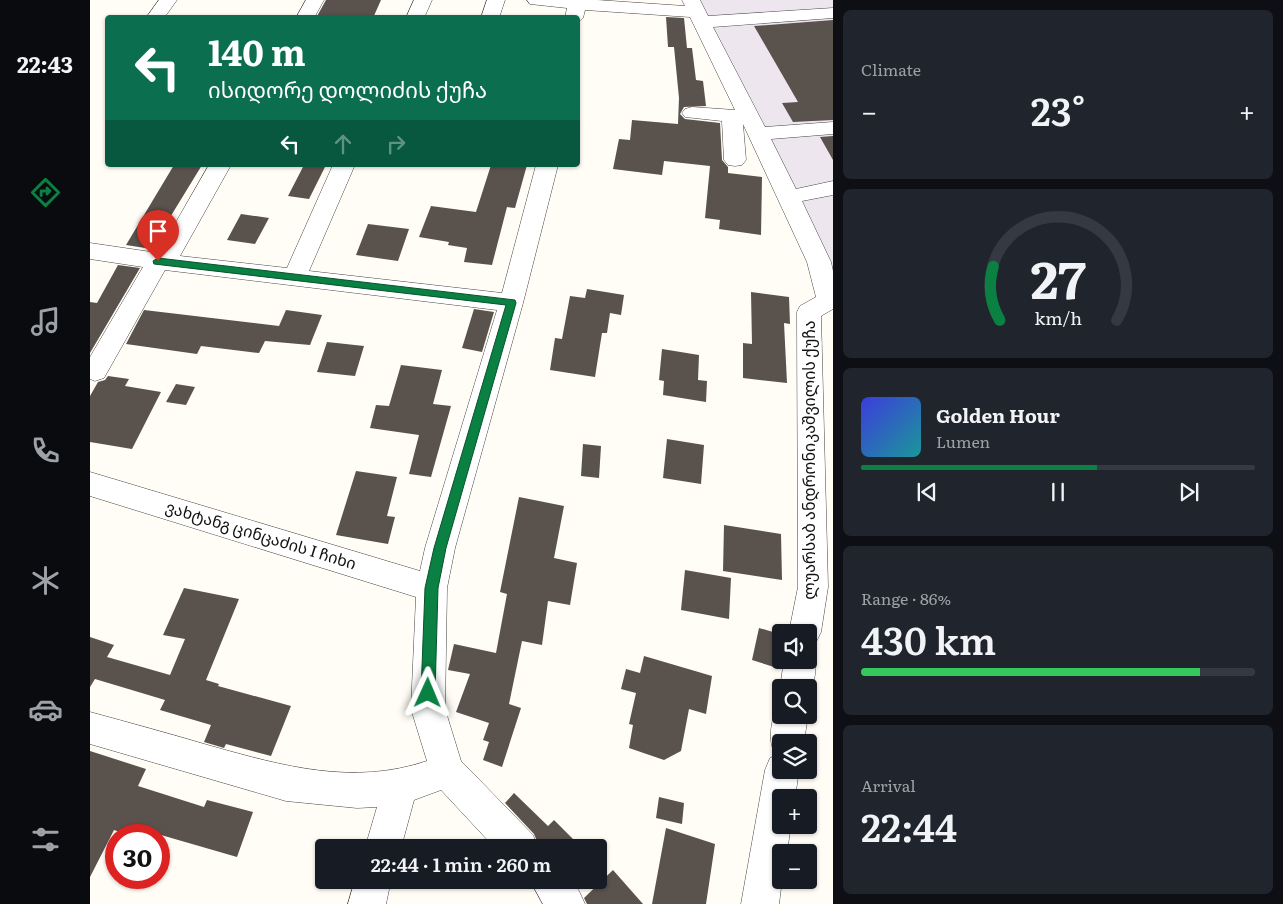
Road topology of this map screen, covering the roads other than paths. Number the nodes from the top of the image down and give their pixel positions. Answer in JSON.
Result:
{"nodes":[{"id":1,"x":168,"y":0,"type":"edge"},
{"id":2,"x":315,"y":0,"type":"edge"},
{"id":3,"x":423,"y":0,"type":"edge"},
{"id":4,"x":496,"y":0,"type":"edge"},
{"id":5,"x":536,"y":0,"type":"edge"},
{"id":6,"x":575,"y":11,"type":"edge"},
{"id":7,"x":697,"y":11,"type":"edge"},
{"id":8,"x":833,"y":13,"type":"edge"},
{"id":9,"x":157,"y":15,"type":"edge"},
{"id":10,"x":307,"y":15,"type":"edge"},
{"id":11,"x":416,"y":15,"type":"edge"},
{"id":12,"x":491,"y":15,"type":"edge"},
{"id":13,"x":692,"y":113,"type":"dead end"},
{"id":14,"x":746,"y":122,"type":"junction"},
{"id":15,"x":833,"y":128,"type":"edge"},
{"id":16,"x":735,"y":160,"type":"dead end"},
{"id":17,"x":219,"y":167,"type":"edge"},
{"id":18,"x":343,"y":167,"type":"dead end"},
{"id":19,"x":546,"y":167,"type":"edge"},
{"id":20,"x":833,"y":188,"type":"edge"},
{"id":21,"x":788,"y":197,"type":"junction"},
{"id":22,"x":90,"y":251,"type":"edge"},
{"id":23,"x":162,"y":262,"type":"junction"},
{"id":24,"x":826,"y":262,"type":"edge"},
{"id":25,"x":295,"y":277,"type":"junction"},
{"id":26,"x":831,"y":302,"type":"edge"},
{"id":27,"x":511,"y":303,"type":"junction"},
{"id":28,"x":95,"y":370,"type":"dead end"},
{"id":29,"x":90,"y":484,"type":"edge"},
{"id":30,"x":432,"y":588,"type":"junction"},
{"id":31,"x":823,"y":592,"type":"edge"},
{"id":32,"x":809,"y":624,"type":"edge"},
{"id":33,"x":90,"y":728,"type":"edge"},
{"id":34,"x":447,"y":771,"type":"junction"},
{"id":35,"x":781,"y":779,"type":"edge"},
{"id":36,"x":400,"y":787,"type":"junction"},
{"id":37,"x":386,"y":839,"type":"edge"},
{"id":38,"x":511,"y":839,"type":"edge"},
{"id":39,"x":371,"y":889,"type":"edge"},
{"id":40,"x":555,"y":889,"type":"edge"},
{"id":41,"x":366,"y":904,"type":"edge"},
{"id":42,"x":566,"y":904,"type":"edge"},
{"id":43,"x":760,"y":904,"type":"edge"}],
"edges":[{"from":1,"to":9,"type":"street"},
{"from":2,"to":10,"type":"street"},
{"from":3,"to":11,"type":"street"},
{"from":4,"to":12,"type":"street"},
{"from":5,"to":6,"type":"street"},
{"from":6,"to":7,"type":"street"},
{"from":7,"to":8,"type":"street"},
{"from":7,"to":14,"type":"street","name":"ლუარსაბ ანდრონიკაშვილის ქუჩა"},
{"from":13,"to":14,"type":"street"},
{"from":14,"to":15,"type":"street"},
{"from":14,"to":16,"type":"street"},
{"from":14,"to":21,"type":"street","name":"ლუარსაბ ანდრონიკაშვილის ქუჩა"},
{"from":17,"to":23,"type":"street"},
{"from":18,"to":25,"type":"street"},
{"from":19,"to":27,"type":"street"},
{"from":20,"to":21,"type":"street"},
{"from":21,"to":24,"type":"street","name":"ლუარსაბ ანდრონიკაშვილის ქუჩა"},
{"from":22,"to":23,"type":"street"},
{"from":23,"to":25,"type":"street"},
{"from":23,"to":28,"type":"street"},
{"from":24,"to":26,"type":"street","name":"ლუარსაბ ანდრონიკაშვილის ქუჩა"},
{"from":25,"to":27,"type":"street"},
{"from":26,"to":31,"type":"street","name":"ლუარსაბ ანდრონიკაშვილის ქუჩა"},
{"from":27,"to":30,"type":"street"},
{"from":29,"to":30,"type":"street","name":"ვახტანგ ცინცაძის I ჩიხი"},
{"from":30,"to":34,"type":"street"},
{"from":31,"to":32,"type":"street","name":"ლუარსაბ ანდრონიკაშვილის ქუჩა"},
{"from":33,"to":36,"type":"street"},
{"from":34,"to":36,"type":"street"},
{"from":34,"to":38,"type":"street"},
{"from":35,"to":43,"type":"street"},
{"from":36,"to":37,"type":"street"},
{"from":39,"to":41,"type":"street"},
{"from":40,"to":42,"type":"street"}]}
